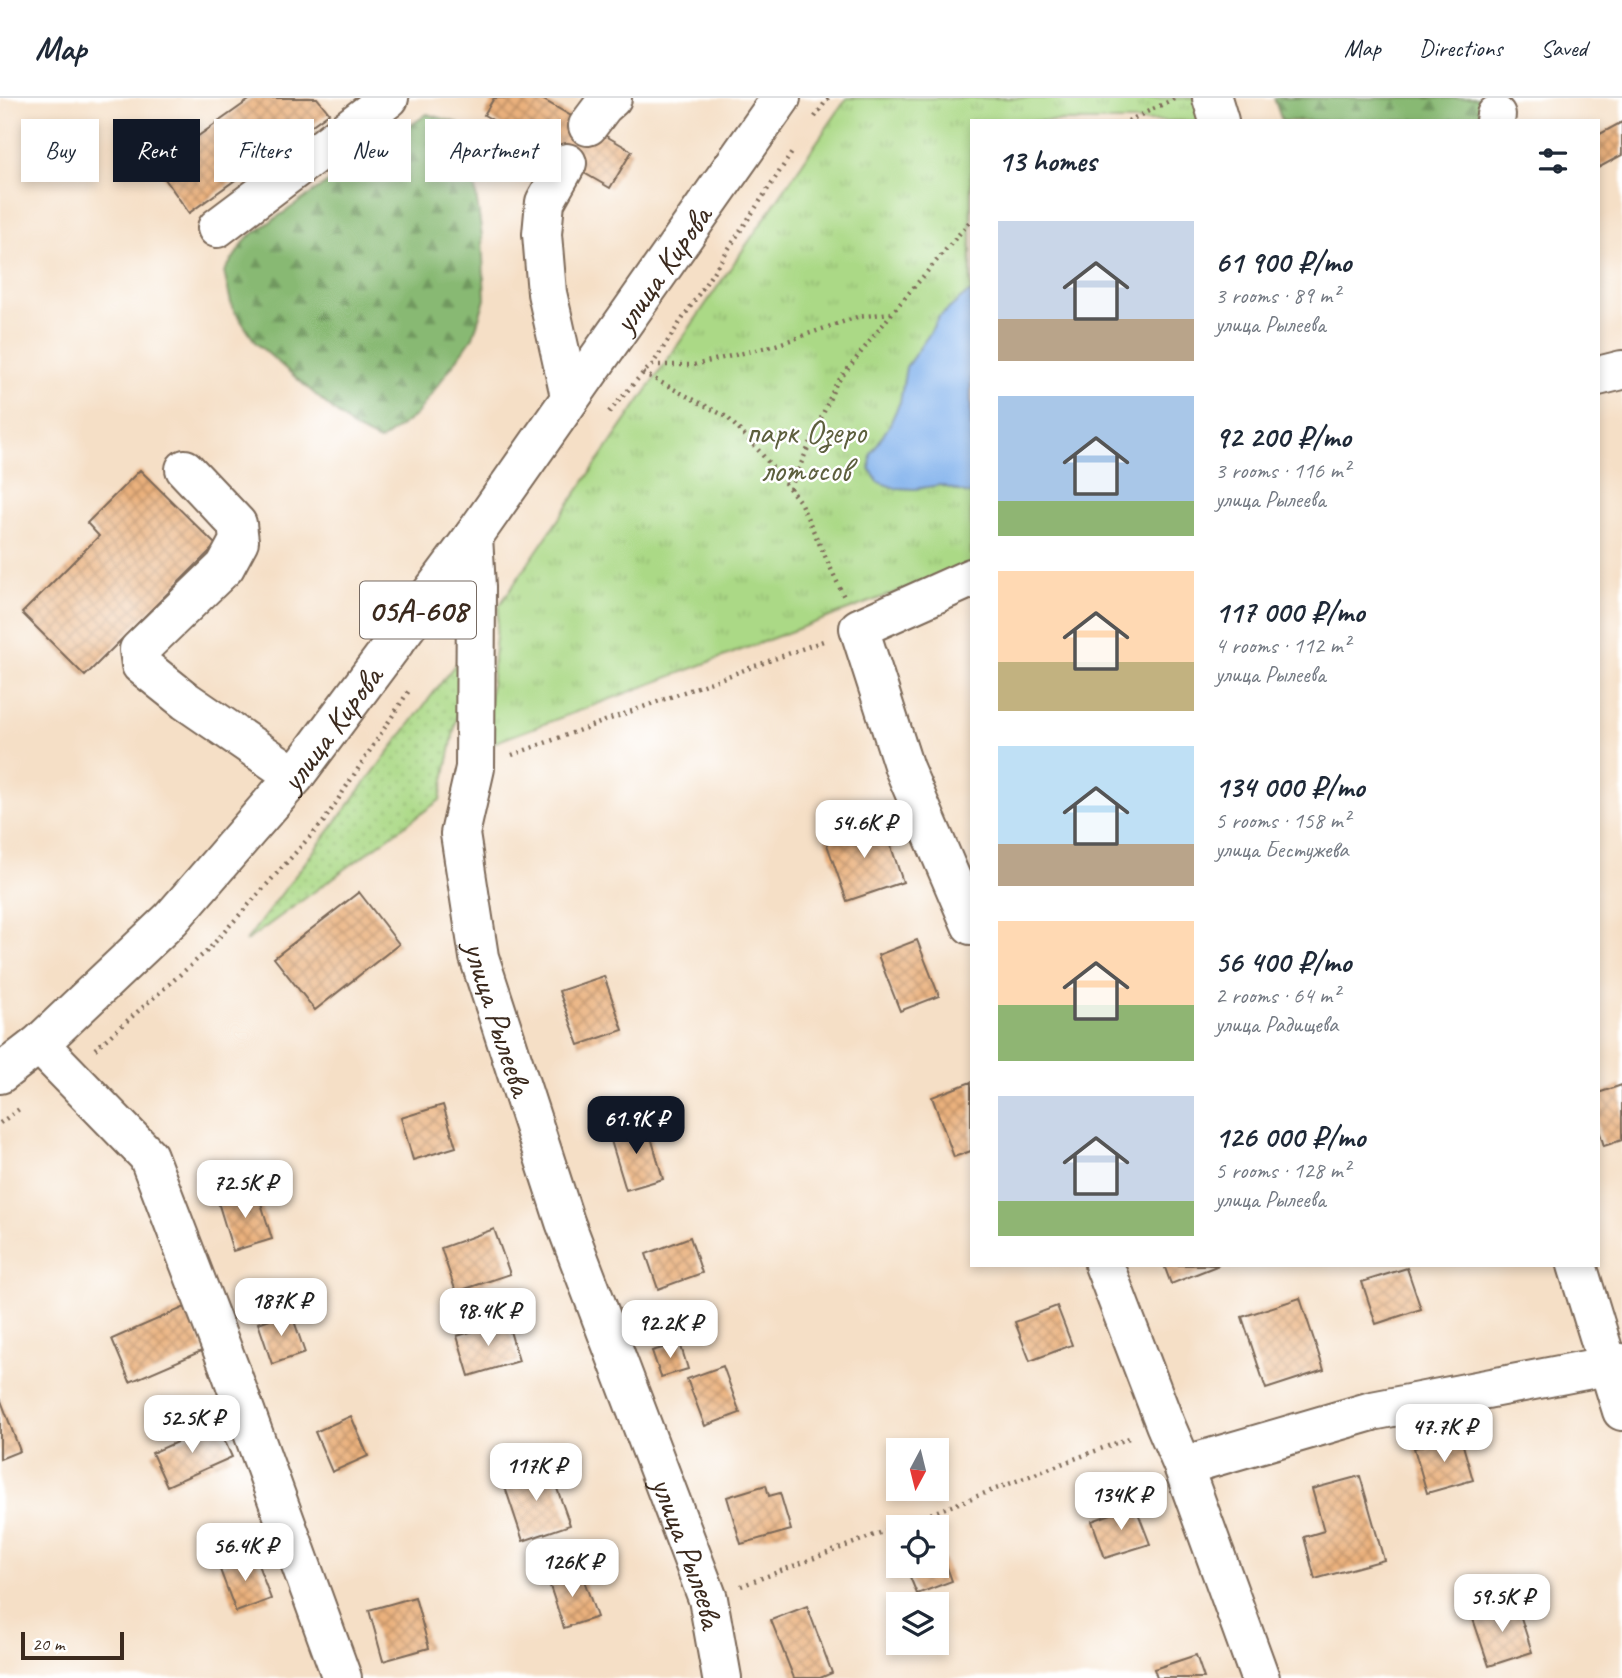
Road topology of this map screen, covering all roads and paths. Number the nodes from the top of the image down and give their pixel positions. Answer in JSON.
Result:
{"nodes":[{"id":1,"x":389,"y":98,"type":"edge"},
{"id":2,"x":781,"y":98,"type":"edge"},
{"id":3,"x":1177,"y":98,"type":"edge"},
{"id":4,"x":1212,"y":98,"type":"edge"},
{"id":5,"x":1132,"y":119,"type":"edge"},
{"id":6,"x":1218,"y":119,"type":"edge"},
{"id":7,"x":567,"y":163,"type":"dead end"},
{"id":8,"x":970,"y":221,"type":"edge"},
{"id":9,"x":217,"y":228,"type":"dead end"},
{"id":10,"x":892,"y":313,"type":"junction"},
{"id":11,"x":652,"y":365,"type":"dead end"},
{"id":12,"x":1622,"y":370,"type":"edge"},
{"id":13,"x":643,"y":373,"type":"dead end"},
{"id":14,"x":1600,"y":376,"type":"edge"},
{"id":15,"x":570,"y":396,"type":"junction"},
{"id":16,"x":184,"y":469,"type":"dead end"},
{"id":17,"x":790,"y":489,"type":"junction"},
{"id":18,"x":472,"y":537,"type":"junction"},
{"id":19,"x":970,"y":578,"type":"edge"},
{"id":20,"x":859,"y":628,"type":"junction"},
{"id":21,"x":475,"y":768,"type":"junction"},
{"id":22,"x":295,"y":776,"type":"junction"},
{"id":23,"x":970,"y":923,"type":"edge"},
{"id":24,"x":39,"y":1044,"type":"junction"},
{"id":25,"x":0,"y":1074,"type":"edge"},
{"id":26,"x":1105,"y":1267,"type":"edge"},
{"id":27,"x":1578,"y":1267,"type":"edge"},
{"id":28,"x":1615,"y":1365,"type":"edge"},
{"id":29,"x":1622,"y":1411,"type":"edge"},
{"id":30,"x":1165,"y":1424,"type":"junction"},
{"id":31,"x":1183,"y":1466,"type":"junction"},
{"id":32,"x":708,"y":1599,"type":"junction"},
{"id":33,"x":342,"y":1678,"type":"edge"},
{"id":34,"x":722,"y":1678,"type":"edge"},
{"id":35,"x":1260,"y":1678,"type":"edge"}],
"edges":[{"from":1,"to":9,"type":"street"},
{"from":2,"to":15,"type":"street","name":"улица Кирова","number":"05А-608"},
{"from":3,"to":5,"type":"path"},
{"from":4,"to":6,"type":"street"},
{"from":7,"to":15,"type":"street"},
{"from":8,"to":10,"type":"path"},
{"from":10,"to":11,"type":"path"},
{"from":10,"to":17,"type":"path"},
{"from":12,"to":14,"type":"street"},
{"from":13,"to":17,"type":"path"},
{"from":15,"to":18,"type":"street","name":"улица Кирова","number":"05А-608"},
{"from":16,"to":22,"type":"street"},
{"from":17,"to":20,"type":"path"},
{"from":18,"to":21,"type":"street","name":"улица Рылеева"},
{"from":18,"to":22,"type":"street","name":"улица Кирова","number":"05А-608"},
{"from":19,"to":20,"type":"street"},
{"from":20,"to":21,"type":"path"},
{"from":20,"to":23,"type":"street"},
{"from":21,"to":32,"type":"street","name":"улица Рылеева"},
{"from":22,"to":24,"type":"street","name":"улица Кирова","number":"05А-608"},
{"from":24,"to":25,"type":"street","name":"улица Кирова","number":"05А-608"},
{"from":24,"to":33,"type":"street"},
{"from":26,"to":30,"type":"street"},
{"from":27,"to":28,"type":"street"},
{"from":28,"to":29,"type":"street"},
{"from":28,"to":31,"type":"street"},
{"from":30,"to":31,"type":"street"},
{"from":30,"to":32,"type":"path"},
{"from":31,"to":35,"type":"street"},
{"from":32,"to":34,"type":"street","name":"улица Рылеева"}]}
